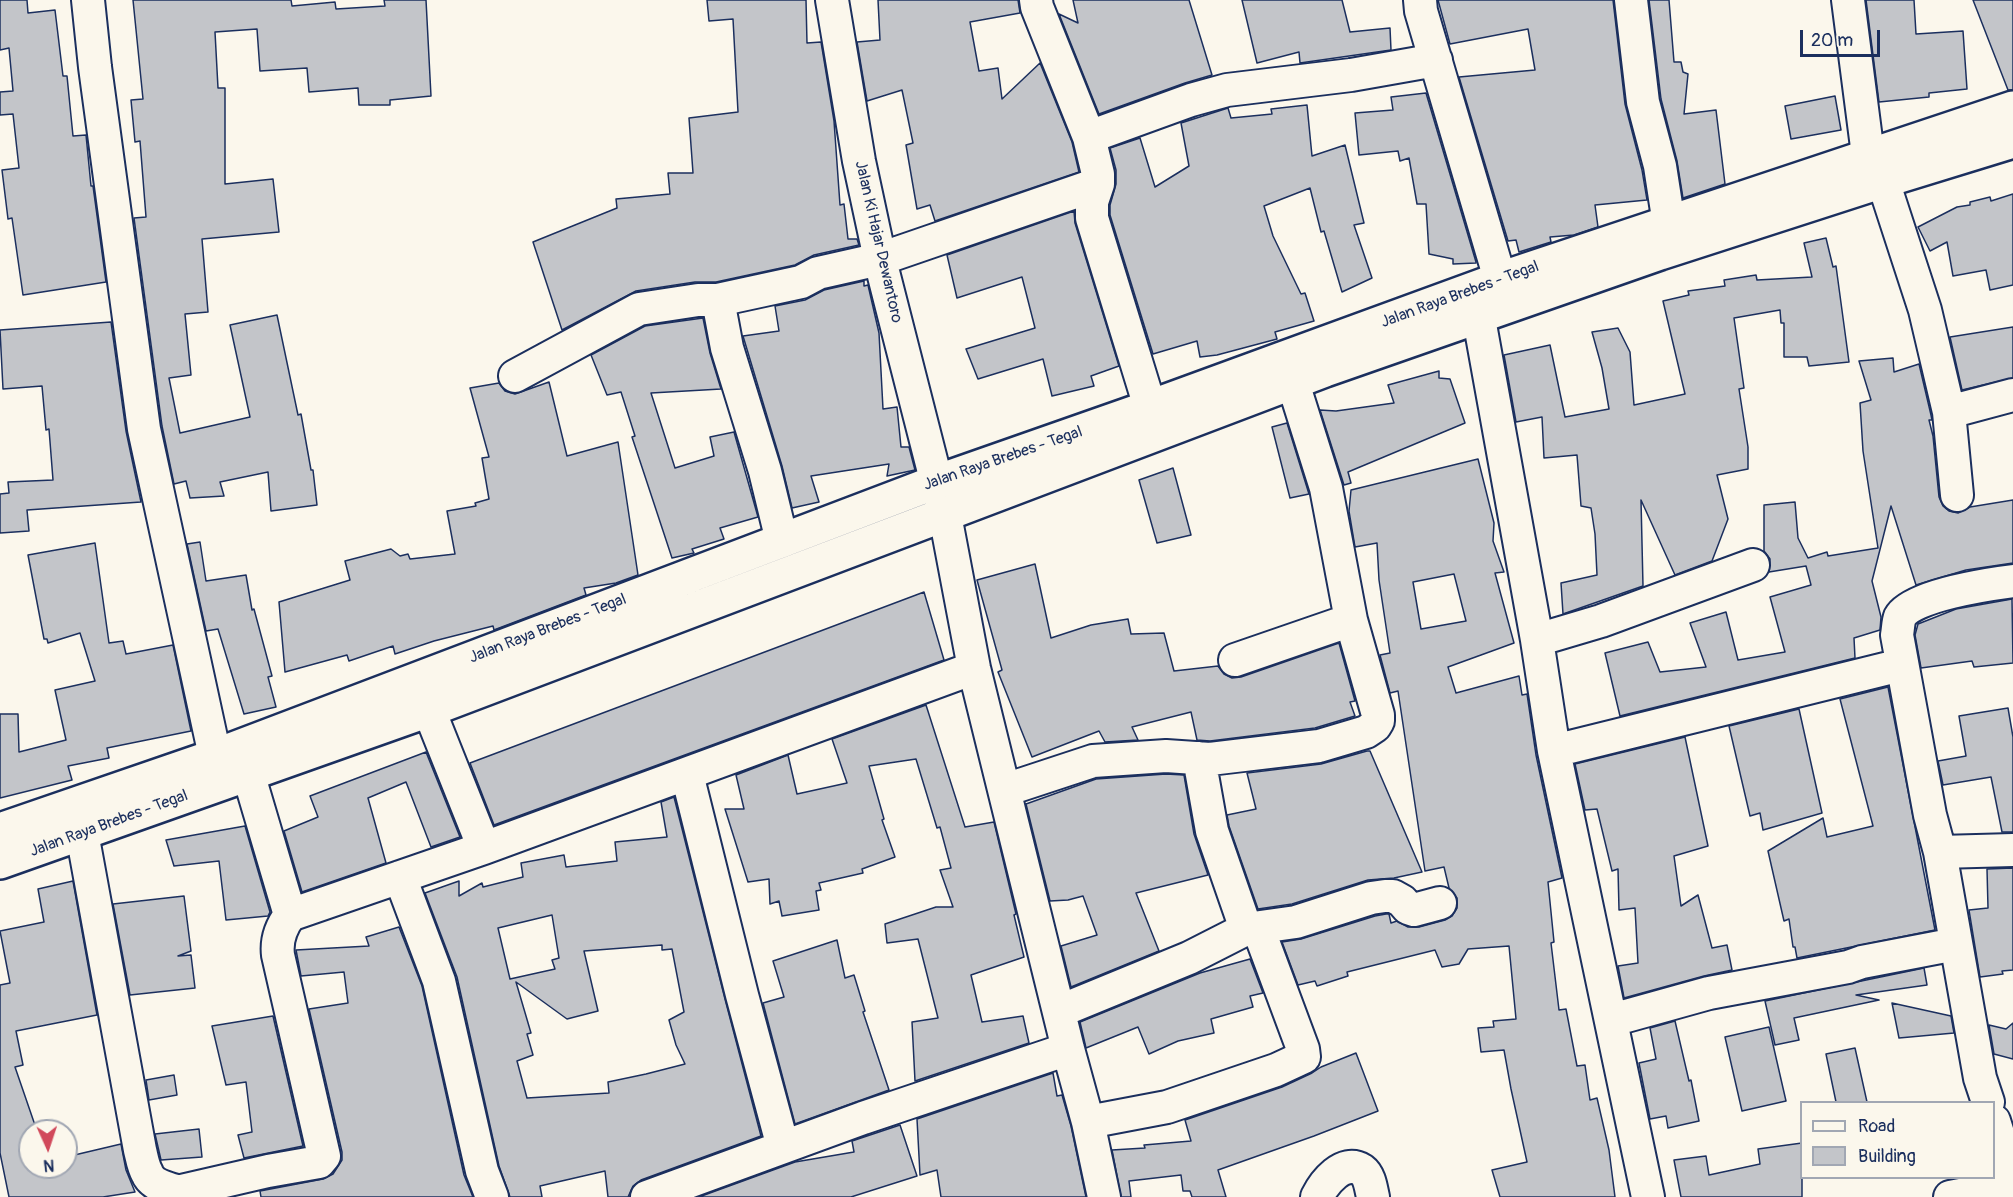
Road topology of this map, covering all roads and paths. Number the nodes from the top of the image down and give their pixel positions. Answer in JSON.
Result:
{"nodes":[{"id":1,"x":88,"y":0,"type":"edge"},
{"id":2,"x":832,"y":0,"type":"edge"},
{"id":3,"x":1036,"y":0,"type":"edge"},
{"id":4,"x":1420,"y":0,"type":"edge"},
{"id":5,"x":1631,"y":0,"type":"edge"},
{"id":6,"x":1848,"y":0,"type":"edge"},
{"id":7,"x":1436,"y":60,"type":"junction"},
{"id":8,"x":2013,"y":108,"type":"edge"},
{"id":9,"x":1089,"y":137,"type":"junction"},
{"id":10,"x":2013,"y":141,"type":"edge"},
{"id":11,"x":1876,"y":168,"type":"junction"},
{"id":12,"x":1098,"y":184,"type":"junction"},
{"id":13,"x":1669,"y":224,"type":"junction"},
{"id":14,"x":880,"y":259,"type":"junction"},
{"id":15,"x":1485,"y":295,"type":"junction"},
{"id":16,"x":718,"y":300,"type":"junction"},
{"id":17,"x":515,"y":376,"type":"dead end"},
{"id":18,"x":1293,"y":383,"type":"junction"},
{"id":19,"x":2013,"y":394,"type":"edge"},
{"id":20,"x":1150,"y":407,"type":"junction"},
{"id":21,"x":1949,"y":412,"type":"junction"},
{"id":22,"x":936,"y":482,"type":"junction"},
{"id":23,"x":1958,"y":495,"type":"dead end"},
{"id":24,"x":945,"y":515,"type":"junction"},
{"id":25,"x":782,"y":541,"type":"junction"},
{"id":26,"x":1753,"y":565,"type":"dead end"},
{"id":27,"x":2013,"y":581,"type":"edge"},
{"id":28,"x":1351,"y":620,"type":"junction"},
{"id":29,"x":1537,"y":640,"type":"junction"},
{"id":30,"x":1235,"y":660,"type":"dead end"},
{"id":31,"x":1901,"y":665,"type":"junction"},
{"id":32,"x":974,"y":669,"type":"junction"},
{"id":33,"x":429,"y":710,"type":"junction"},
{"id":34,"x":1554,"y":752,"type":"junction"},
{"id":35,"x":215,"y":756,"type":"junction"},
{"id":36,"x":1199,"y":758,"type":"junction"},
{"id":37,"x":248,"y":774,"type":"junction"},
{"id":38,"x":687,"y":774,"type":"junction"},
{"id":39,"x":1005,"y":790,"type":"junction"},
{"id":40,"x":0,"y":830,"type":"edge"},
{"id":41,"x":82,"y":833,"type":"junction"},
{"id":42,"x":484,"y":848,"type":"junction"},
{"id":43,"x":2013,"y":850,"type":"edge"},
{"id":44,"x":1940,"y":852,"type":"junction"},
{"id":45,"x":0,"y":862,"type":"edge"},
{"id":46,"x":400,"y":877,"type":"junction"},
{"id":47,"x":1440,"y":903,"type":"dead end"},
{"id":48,"x":290,"y":915,"type":"junction"},
{"id":49,"x":1252,"y":928,"type":"junction"},
{"id":50,"x":1956,"y":944,"type":"junction"},
{"id":51,"x":1060,"y":1011,"type":"junction"},
{"id":52,"x":1612,"y":1020,"type":"junction"},
{"id":53,"x":1068,"y":1049,"type":"junction"},
{"id":54,"x":1988,"y":1101,"type":"edge"},
{"id":55,"x":1088,"y":1122,"type":"junction"},
{"id":56,"x":1995,"y":1124,"type":"edge"},
{"id":57,"x":783,"y":1147,"type":"junction"},
{"id":58,"x":2013,"y":1183,"type":"edge"},
{"id":59,"x":722,"y":1184,"type":"edge"},
{"id":60,"x":187,"y":1194,"type":"edge"},
{"id":61,"x":492,"y":1197,"type":"edge"},
{"id":62,"x":647,"y":1197,"type":"edge"},
{"id":63,"x":1104,"y":1197,"type":"edge"},
{"id":64,"x":1317,"y":1197,"type":"edge"},
{"id":65,"x":1373,"y":1197,"type":"edge"},
{"id":66,"x":1648,"y":1197,"type":"edge"},
{"id":67,"x":1950,"y":1197,"type":"edge"}],
"edges":[{"from":1,"to":35,"type":"street"},
{"from":2,"to":14,"type":"street","name":"Jalan Ki Hajar Dewantoro"},
{"from":3,"to":9,"type":"street"},
{"from":4,"to":7,"type":"street"},
{"from":5,"to":13,"type":"street"},
{"from":6,"to":11,"type":"street"},
{"from":7,"to":9,"type":"street"},
{"from":7,"to":15,"type":"street"},
{"from":8,"to":11,"type":"highway","name":"Jalan Raya Brebes - Tegal"},
{"from":9,"to":12,"type":"street"},
{"from":10,"to":11,"type":"highway","name":"Jalan Raya Brebes - Tegal"},
{"from":11,"to":13,"type":"highway","name":"Jalan Raya Brebes - Tegal"},
{"from":11,"to":15,"type":"highway","name":"Jalan Raya Brebes - Tegal"},
{"from":11,"to":21,"type":"street"},
{"from":12,"to":14,"type":"street"},
{"from":12,"to":20,"type":"street"},
{"from":13,"to":15,"type":"highway","name":"Jalan Raya Brebes - Tegal"},
{"from":14,"to":16,"type":"street"},
{"from":14,"to":22,"type":"street","name":"Jalan Ki Hajar Dewantoro"},
{"from":15,"to":18,"type":"highway","name":"Jalan Raya Brebes - Tegal"},
{"from":15,"to":20,"type":"highway","name":"Jalan Raya Brebes - Tegal"},
{"from":15,"to":29,"type":"street"},
{"from":16,"to":17,"type":"street"},
{"from":16,"to":25,"type":"street"},
{"from":18,"to":24,"type":"highway","name":"Jalan Raya Brebes - Tegal"},
{"from":18,"to":28,"type":"street"},
{"from":19,"to":21,"type":"street"},
{"from":20,"to":22,"type":"highway","name":"Jalan Raya Brebes - Tegal"},
{"from":21,"to":23,"type":"street"},
{"from":22,"to":24,"type":"street","name":"Jalan Ki Hajar Dewantoro"},
{"from":22,"to":25,"type":"highway","name":"Jalan Raya Brebes - Tegal"},
{"from":24,"to":32,"type":"street","name":"Jalan Ki Hajar Dewantoro"},
{"from":24,"to":33,"type":"highway","name":"Jalan Raya Brebes - Tegal"},
{"from":25,"to":35,"type":"highway","name":"Jalan Raya Brebes - Tegal"},
{"from":26,"to":29,"type":"street"},
{"from":27,"to":31,"type":"street"},
{"from":28,"to":30,"type":"street"},
{"from":28,"to":36,"type":"street"},
{"from":29,"to":34,"type":"street"},
{"from":31,"to":34,"type":"street"},
{"from":31,"to":44,"type":"street"},
{"from":32,"to":38,"type":"street"},
{"from":32,"to":39,"type":"street","name":"Jalan Ki Hajar Dewantoro"},
{"from":33,"to":37,"type":"highway","name":"Jalan Raya Brebes - Tegal"},
{"from":33,"to":42,"type":"street"},
{"from":34,"to":52,"type":"street"},
{"from":35,"to":40,"type":"highway","name":"Jalan Raya Brebes - Tegal"},
{"from":36,"to":39,"type":"street"},
{"from":36,"to":49,"type":"street"},
{"from":37,"to":41,"type":"highway","name":"Jalan Raya Brebes - Tegal"},
{"from":37,"to":48,"type":"street"},
{"from":38,"to":42,"type":"street"},
{"from":38,"to":57,"type":"street"},
{"from":39,"to":51,"type":"street","name":"Jalan Ki Hajar Dewantoro"},
{"from":41,"to":45,"type":"highway","name":"Jalan Raya Brebes - Tegal"},
{"from":41,"to":60,"type":"street"},
{"from":42,"to":46,"type":"street"},
{"from":43,"to":44,"type":"street"},
{"from":44,"to":50,"type":"street"},
{"from":46,"to":48,"type":"street"},
{"from":46,"to":61,"type":"street"},
{"from":47,"to":49,"type":"street"},
{"from":48,"to":60,"type":"street"},
{"from":49,"to":51,"type":"street"},
{"from":49,"to":55,"type":"street"},
{"from":50,"to":52,"type":"street"},
{"from":50,"to":54,"type":"street"},
{"from":51,"to":53,"type":"street","name":"Jalan Ki Hajar Dewantoro"},
{"from":52,"to":66,"type":"street"},
{"from":53,"to":55,"type":"street","name":"Jalan Ki Hajar Dewantoro"},
{"from":53,"to":57,"type":"street"},
{"from":55,"to":63,"type":"street","name":"Jalan Ki Hajar Dewantoro"},
{"from":56,"to":58,"type":"street"},
{"from":57,"to":59,"type":"street"},
{"from":58,"to":67,"type":"street"},
{"from":59,"to":62,"type":"street"},
{"from":64,"to":65,"type":"street"}]}
